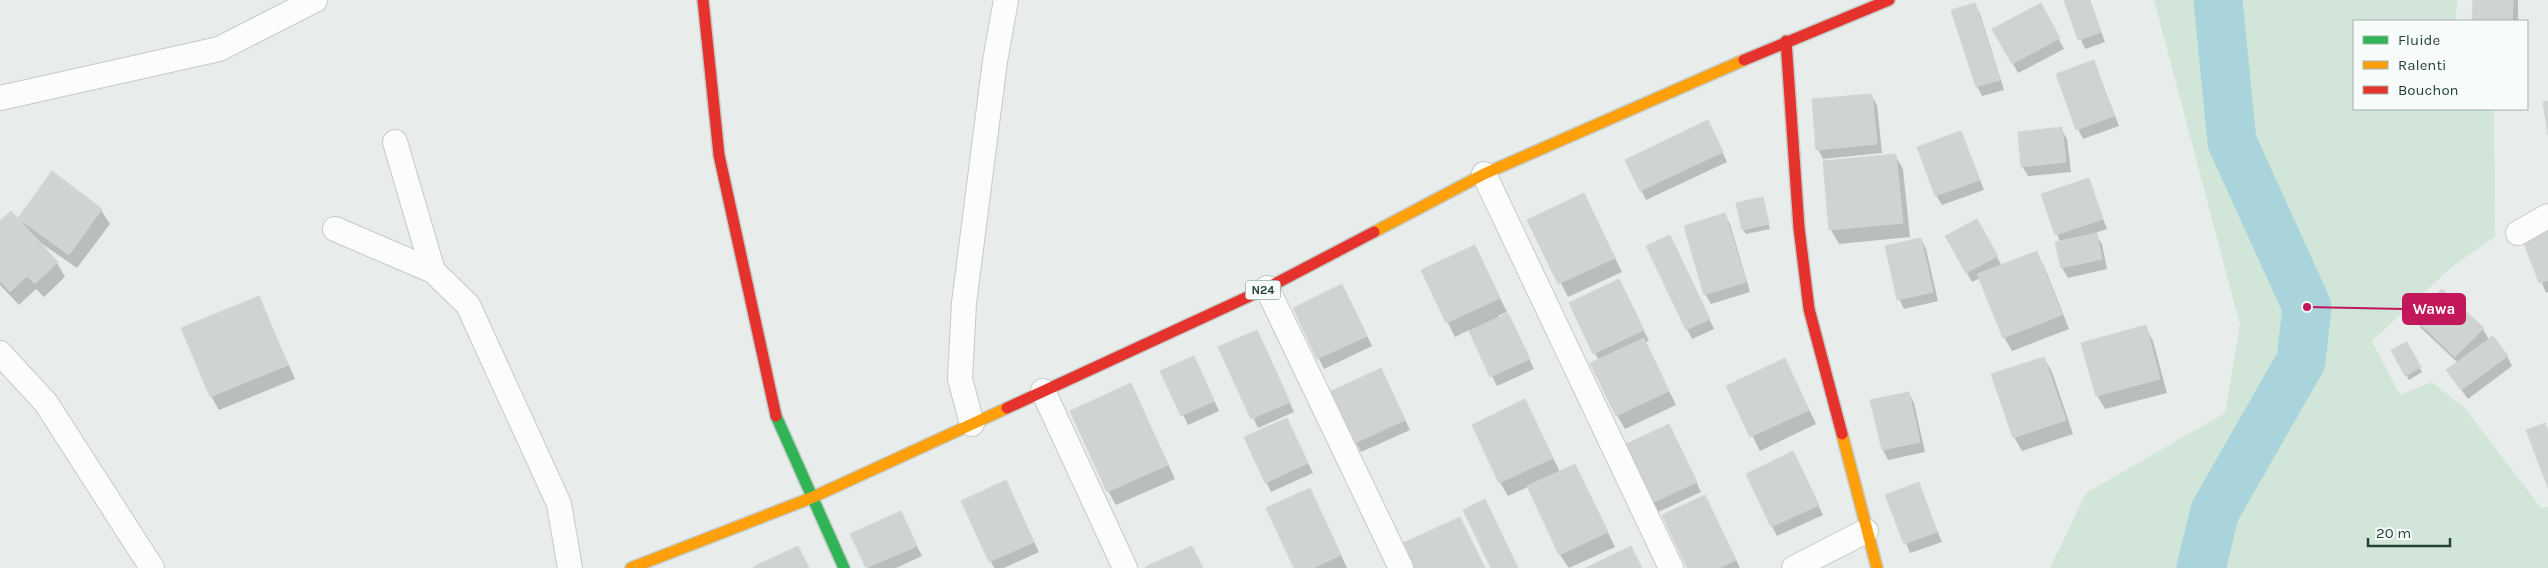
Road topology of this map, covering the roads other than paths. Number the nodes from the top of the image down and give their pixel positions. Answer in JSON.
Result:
{"nodes":[{"id":1,"x":315,"y":0,"type":"edge"},
{"id":2,"x":703,"y":0,"type":"edge"},
{"id":3,"x":1006,"y":0,"type":"edge"},
{"id":4,"x":1889,"y":0,"type":"edge"},
{"id":5,"x":1786,"y":40,"type":"junction"},
{"id":6,"x":0,"y":98,"type":"edge"},
{"id":7,"x":395,"y":142,"type":"dead end"},
{"id":8,"x":1484,"y":174,"type":"junction"},
{"id":9,"x":2548,"y":216,"type":"edge"},
{"id":10,"x":335,"y":229,"type":"dead end"},
{"id":11,"x":2518,"y":233,"type":"dead end"},
{"id":12,"x":433,"y":271,"type":"junction"},
{"id":13,"x":1267,"y":288,"type":"junction"},
{"id":14,"x":0,"y":353,"type":"edge"},
{"id":15,"x":1043,"y":391,"type":"junction"},
{"id":16,"x":972,"y":424,"type":"junction"},
{"id":17,"x":811,"y":498,"type":"junction"},
{"id":18,"x":1866,"y":531,"type":"junction"},
{"id":19,"x":152,"y":568,"type":"edge"},
{"id":20,"x":570,"y":568,"type":"edge"},
{"id":21,"x":631,"y":568,"type":"edge"},
{"id":22,"x":844,"y":568,"type":"edge"},
{"id":23,"x":1125,"y":568,"type":"edge"},
{"id":24,"x":1401,"y":568,"type":"edge"},
{"id":25,"x":1671,"y":568,"type":"edge"},
{"id":26,"x":1794,"y":568,"type":"edge"},
{"id":27,"x":1877,"y":568,"type":"edge"}],
"edges":[{"from":1,"to":6,"type":"street"},
{"from":2,"to":17,"type":"main road"},
{"from":3,"to":16,"type":"street"},
{"from":4,"to":5,"type":"main road","number":"N24"},
{"from":5,"to":8,"type":"main road","number":"N24"},
{"from":5,"to":18,"type":"main road"},
{"from":7,"to":12,"type":"street"},
{"from":8,"to":13,"type":"main road","number":"N24"},
{"from":8,"to":25,"type":"street"},
{"from":9,"to":11,"type":"street"},
{"from":10,"to":12,"type":"street"},
{"from":12,"to":20,"type":"street"},
{"from":13,"to":15,"type":"main road","number":"N24"},
{"from":13,"to":24,"type":"street"},
{"from":14,"to":19,"type":"street"},
{"from":15,"to":16,"type":"main road","number":"N24"},
{"from":15,"to":23,"type":"street"},
{"from":16,"to":17,"type":"main road","number":"N24"},
{"from":17,"to":21,"type":"main road","number":"N24"},
{"from":17,"to":22,"type":"main road"},
{"from":18,"to":26,"type":"street"},
{"from":18,"to":27,"type":"main road"}]}
